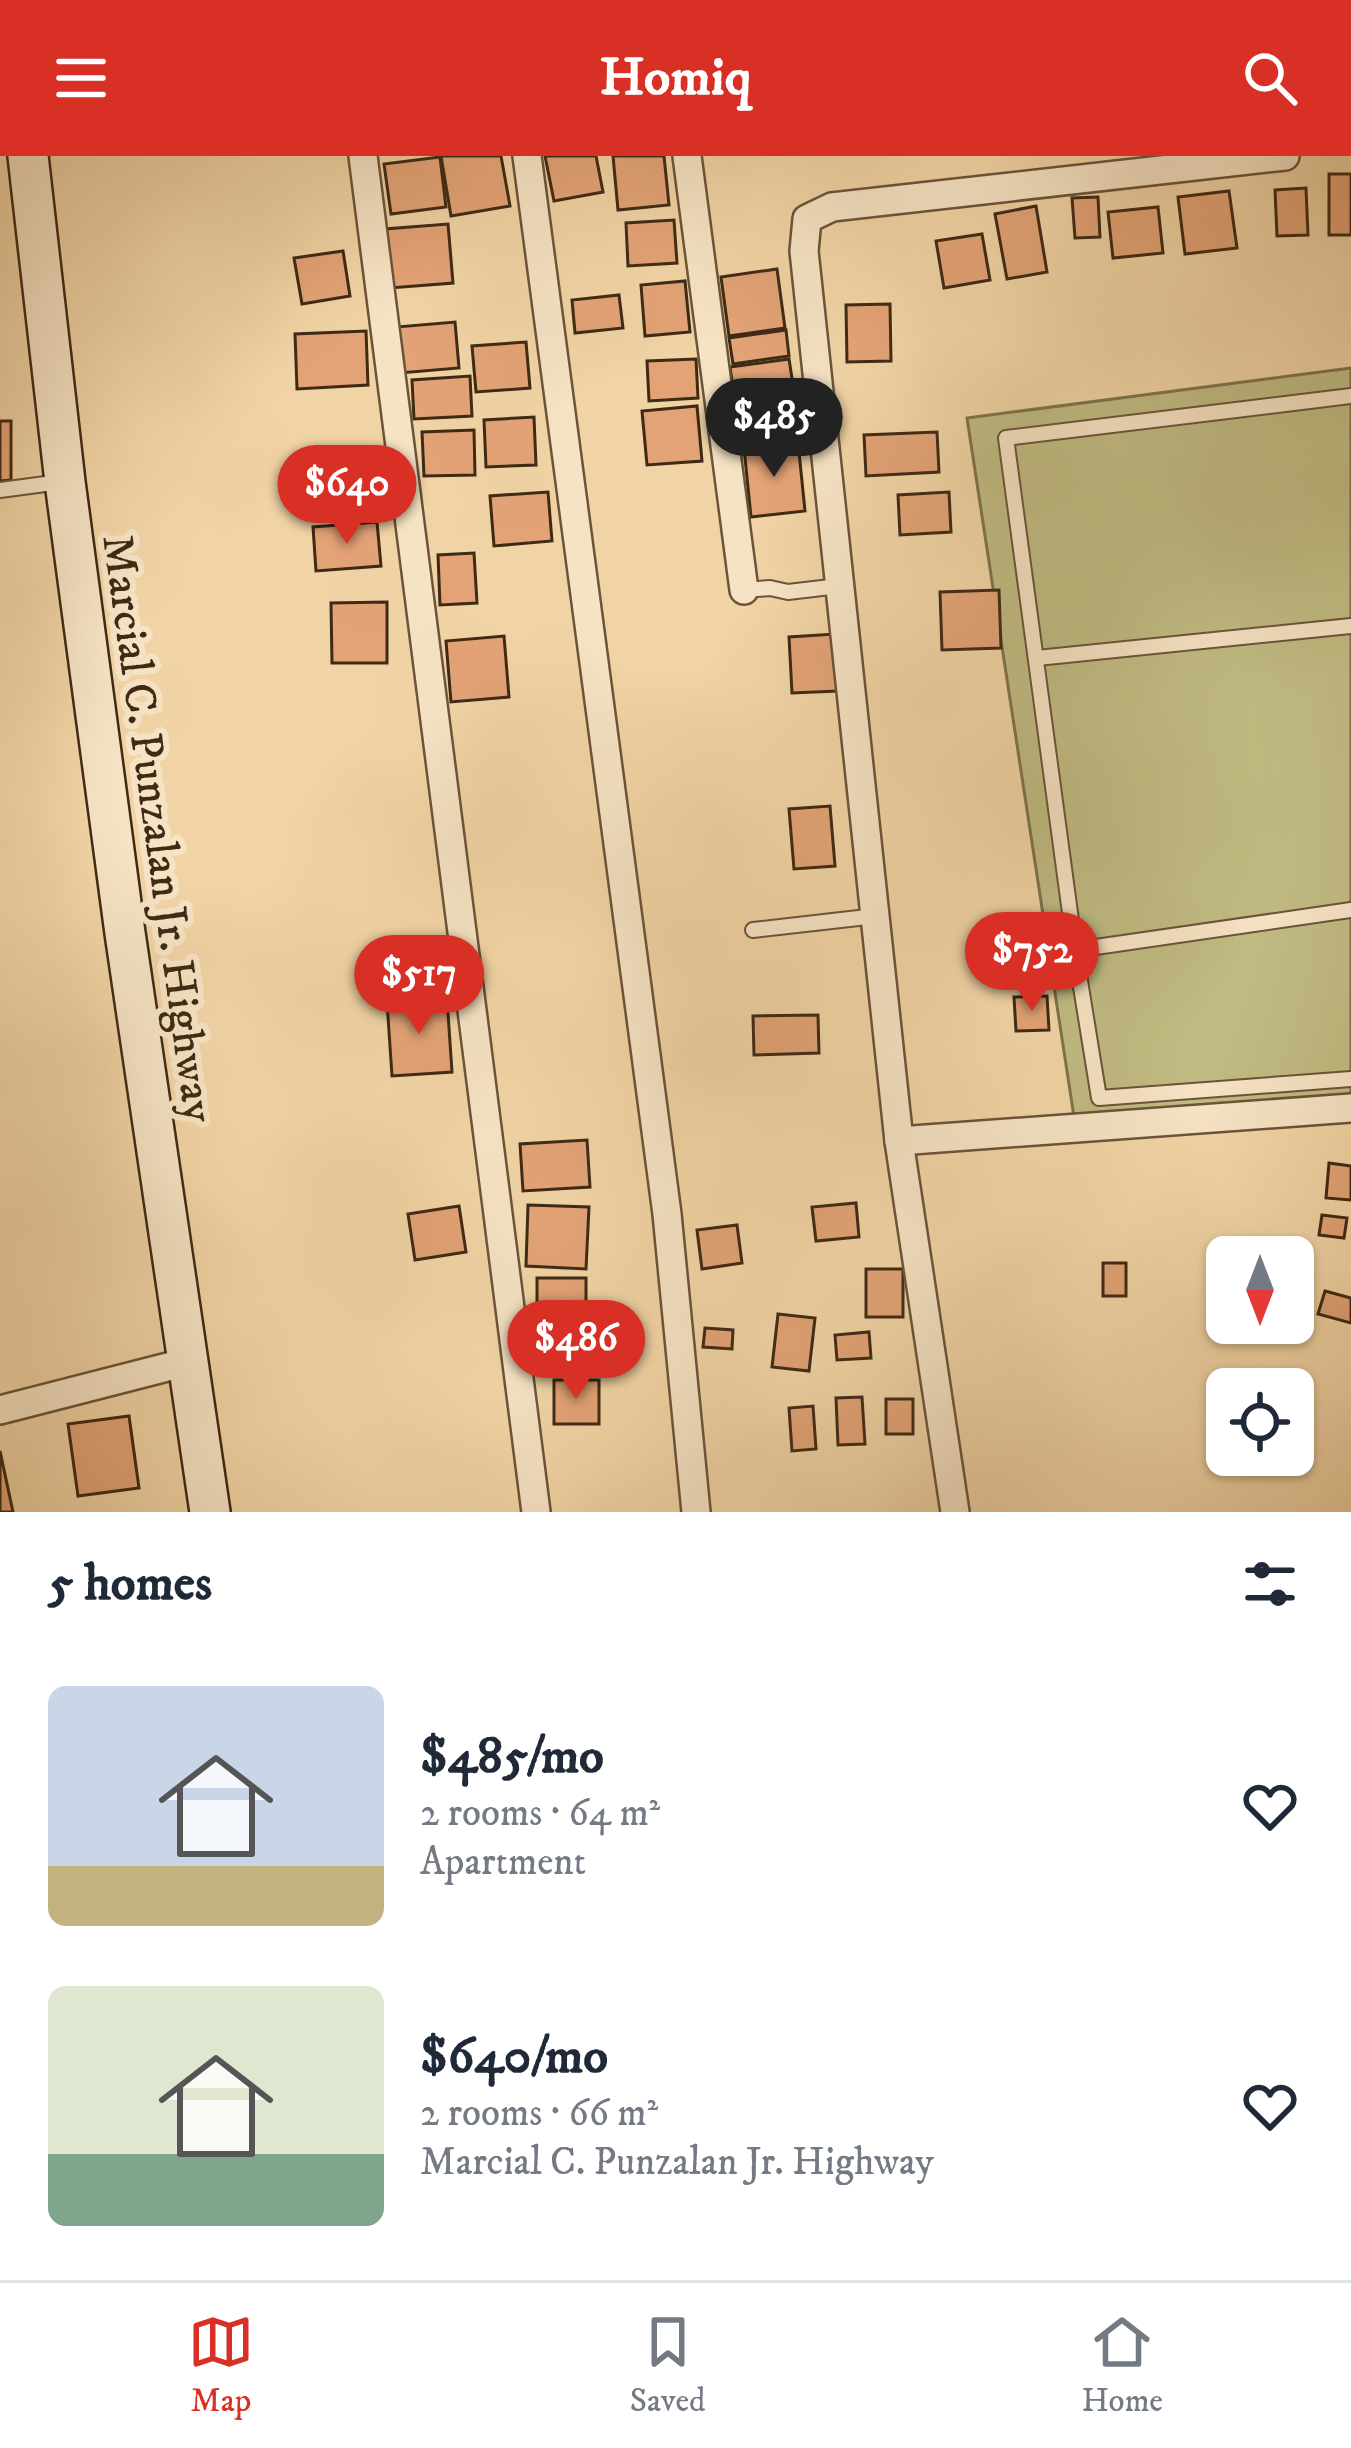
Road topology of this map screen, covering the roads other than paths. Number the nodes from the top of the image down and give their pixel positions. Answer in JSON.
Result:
{"nodes":[{"id":1,"x":28,"y":156,"type":"edge"},
{"id":2,"x":363,"y":156,"type":"edge"},
{"id":3,"x":527,"y":156,"type":"edge"},
{"id":4,"x":687,"y":156,"type":"edge"},
{"id":5,"x":1020,"y":156,"type":"edge"},
{"id":6,"x":1272,"y":157,"type":"edge"},
{"id":7,"x":1025,"y":185,"type":"junction"},
{"id":8,"x":1351,"y":396,"type":"edge"},
{"id":9,"x":64,"y":482,"type":"junction"},
{"id":10,"x":0,"y":490,"type":"edge"},
{"id":11,"x":838,"y":586,"type":"junction"},
{"id":12,"x":744,"y":590,"type":"joint"},
{"id":13,"x":1351,"y":626,"type":"edge"},
{"id":14,"x":1036,"y":658,"type":"junction"},
{"id":15,"x":1351,"y":910,"type":"edge"},
{"id":16,"x":876,"y":916,"type":"junction"},
{"id":17,"x":752,"y":930,"type":"dead end"},
{"id":18,"x":1075,"y":950,"type":"junction"},
{"id":19,"x":1351,"y":1079,"type":"edge"},
{"id":20,"x":1351,"y":1108,"type":"edge"},
{"id":21,"x":899,"y":1141,"type":"junction"},
{"id":22,"x":187,"y":1362,"type":"junction"},
{"id":23,"x":0,"y":1410,"type":"edge"},
{"id":24,"x":210,"y":1512,"type":"edge"},
{"id":25,"x":536,"y":1512,"type":"edge"},
{"id":26,"x":696,"y":1512,"type":"edge"},
{"id":27,"x":955,"y":1512,"type":"edge"}],
"edges":[{"from":1,"to":9,"type":"main road","name":"Marcial C. Punzalan Jr. Highway"},
{"from":2,"to":25,"type":"street"},
{"from":3,"to":26,"type":"street"},
{"from":4,"to":12,"type":"street"},
{"from":5,"to":7,"type":"street"},
{"from":6,"to":7,"type":"street"},
{"from":7,"to":11,"type":"street"},
{"from":8,"to":14,"type":"lane"},
{"from":9,"to":10,"type":"lane"},
{"from":9,"to":22,"type":"main road","name":"Marcial C. Punzalan Jr. Highway"},
{"from":11,"to":12,"type":"lane"},
{"from":11,"to":16,"type":"street"},
{"from":13,"to":14,"type":"lane"},
{"from":14,"to":18,"type":"lane"},
{"from":15,"to":18,"type":"lane"},
{"from":16,"to":17,"type":"lane"},
{"from":16,"to":21,"type":"street"},
{"from":18,"to":19,"type":"lane"},
{"from":20,"to":21,"type":"street"},
{"from":21,"to":27,"type":"street"},
{"from":22,"to":23,"type":"street"},
{"from":22,"to":24,"type":"main road","name":"Marcial C. Punzalan Jr. Highway"}]}
